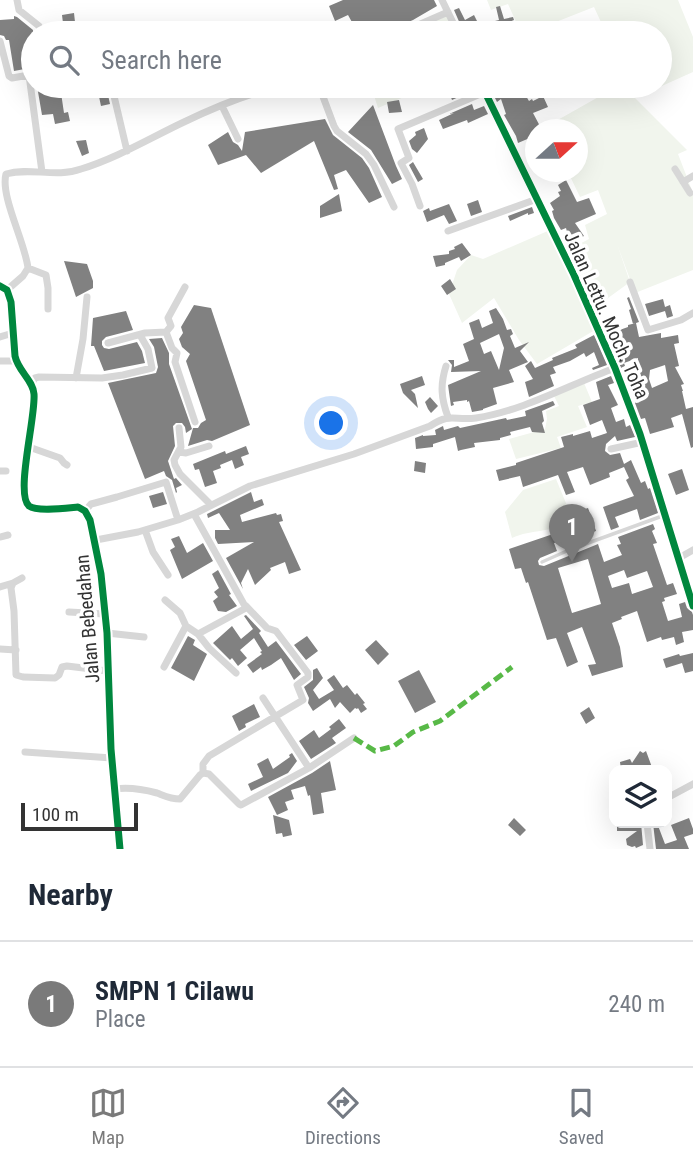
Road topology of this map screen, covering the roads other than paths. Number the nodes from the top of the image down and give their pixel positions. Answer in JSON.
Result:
{"nodes":[{"id":1,"x":17,"y":0,"type":"edge"},
{"id":2,"x":442,"y":0,"type":"edge"},
{"id":3,"x":448,"y":12,"type":"junction"},
{"id":4,"x":33,"y":21,"type":"edge"},
{"id":5,"x":427,"y":21,"type":"edge"},
{"id":6,"x":452,"y":21,"type":"edge"},
{"id":7,"x":0,"y":41,"type":"edge"},
{"id":8,"x":21,"y":77,"type":"edge"},
{"id":9,"x":34,"y":98,"type":"edge"},
{"id":10,"x":114,"y":98,"type":"edge"},
{"id":11,"x":241,"y":98,"type":"edge"},
{"id":12,"x":324,"y":98,"type":"edge"},
{"id":13,"x":465,"y":98,"type":"edge"},
{"id":14,"x":488,"y":98,"type":"edge"},
{"id":15,"x":222,"y":106,"type":"junction"},
{"id":16,"x":238,"y":139,"type":"dead end"},
{"id":17,"x":127,"y":151,"type":"junction"},
{"id":18,"x":675,"y":169,"type":"dead end"},
{"id":19,"x":42,"y":172,"type":"junction"},
{"id":20,"x":693,"y":176,"type":"edge"},
{"id":21,"x":683,"y":182,"type":"junction"},
{"id":22,"x":690,"y":193,"type":"dead end"},
{"id":23,"x":537,"y":199,"type":"junction"},
{"id":24,"x":420,"y":206,"type":"dead end"},
{"id":25,"x":394,"y":207,"type":"dead end"},
{"id":26,"x":448,"y":231,"type":"dead end"},
{"id":27,"x":28,"y":268,"type":"junction"},
{"id":28,"x":629,"y":282,"type":"dead end"},
{"id":29,"x":185,"y":287,"type":"dead end"},
{"id":30,"x":3,"y":288,"type":"edge"},
{"id":31,"x":87,"y":297,"type":"dead end"},
{"id":32,"x":48,"y":309,"type":"dead end"},
{"id":33,"x":693,"y":313,"type":"edge"},
{"id":34,"x":166,"y":332,"type":"junction"},
{"id":35,"x":13,"y":333,"type":"junction"},
{"id":36,"x":140,"y":335,"type":"junction"},
{"id":37,"x":0,"y":337,"type":"edge"},
{"id":38,"x":108,"y":343,"type":"dead end"},
{"id":39,"x":0,"y":361,"type":"edge"},
{"id":40,"x":16,"y":361,"type":"junction"},
{"id":41,"x":446,"y":366,"type":"dead end"},
{"id":42,"x":615,"y":368,"type":"junction"},
{"id":43,"x":76,"y":378,"type":"junction"},
{"id":44,"x":32,"y":383,"type":"junction"},
{"id":45,"x":448,"y":417,"type":"junction"},
{"id":46,"x":195,"y":422,"type":"dead end"},
{"id":47,"x":178,"y":428,"type":"dead end"},
{"id":48,"x":643,"y":442,"type":"junction"},
{"id":49,"x":209,"y":446,"type":"dead end"},
{"id":50,"x":29,"y":447,"type":"junction"},
{"id":51,"x":611,"y":449,"type":"dead end"},
{"id":52,"x":179,"y":452,"type":"junction"},
{"id":53,"x":68,"y":464,"type":"dead end"},
{"id":54,"x":211,"y":505,"type":"junction"},
{"id":55,"x":85,"y":511,"type":"junction"},
{"id":56,"x":194,"y":514,"type":"junction"},
{"id":57,"x":665,"y":515,"type":"junction"},
{"id":58,"x":178,"y":520,"type":"junction"},
{"id":59,"x":145,"y":530,"type":"junction"},
{"id":60,"x":96,"y":540,"type":"junction"},
{"id":61,"x":693,"y":550,"type":"edge"},
{"id":62,"x":680,"y":558,"type":"junction"},
{"id":63,"x":541,"y":562,"type":"dead end"},
{"id":64,"x":168,"y":575,"type":"dead end"},
{"id":65,"x":22,"y":578,"type":"dead end"},
{"id":66,"x":13,"y":583,"type":"junction"},
{"id":67,"x":0,"y":587,"type":"edge"},
{"id":68,"x":165,"y":600,"type":"dead end"},
{"id":69,"x":246,"y":606,"type":"junction"},
{"id":70,"x":693,"y":606,"type":"edge"},
{"id":71,"x":69,"y":612,"type":"dead end"},
{"id":72,"x":105,"y":614,"type":"junction"},
{"id":73,"x":186,"y":626,"type":"junction"},
{"id":74,"x":107,"y":633,"type":"junction"},
{"id":75,"x":198,"y":634,"type":"junction"},
{"id":76,"x":144,"y":637,"type":"dead end"},
{"id":77,"x":0,"y":649,"type":"edge"},
{"id":78,"x":16,"y":650,"type":"junction"},
{"id":79,"x":164,"y":667,"type":"dead end"},
{"id":80,"x":108,"y":671,"type":"junction"},
{"id":81,"x":236,"y":673,"type":"dead end"},
{"id":82,"x":263,"y":698,"type":"dead end"},
{"id":83,"x":275,"y":717,"type":"junction"},
{"id":84,"x":354,"y":738,"type":"dead end"},
{"id":85,"x":25,"y":752,"type":"dead end"},
{"id":86,"x":112,"y":758,"type":"junction"},
{"id":87,"x":309,"y":768,"type":"junction"},
{"id":88,"x":203,"y":773,"type":"junction"},
{"id":89,"x":693,"y":784,"type":"edge"},
{"id":90,"x":115,"y":789,"type":"junction"},
{"id":91,"x":672,"y":795,"type":"edge"},
{"id":92,"x":648,"y":828,"type":"edge"},
{"id":93,"x":120,"y":849,"type":"edge"},
{"id":94,"x":650,"y":849,"type":"edge"}],
"edges":[{"from":1,"to":4,"type":"street"},
{"from":2,"to":3,"type":"street"},
{"from":3,"to":5,"type":"street"},
{"from":3,"to":6,"type":"street"},
{"from":7,"to":8,"type":"street"},
{"from":9,"to":19,"type":"street"},
{"from":10,"to":17,"type":"street"},
{"from":11,"to":15,"type":"street"},
{"from":12,"to":25,"type":"street"},
{"from":13,"to":24,"type":"street"},
{"from":14,"to":23,"type":"street","name":"Jalan Lettu. Moch. Toha"},
{"from":15,"to":16,"type":"street"},
{"from":15,"to":17,"type":"street"},
{"from":17,"to":19,"type":"street"},
{"from":18,"to":21,"type":"street"},
{"from":19,"to":27,"type":"street"},
{"from":20,"to":21,"type":"street"},
{"from":21,"to":22,"type":"street"},
{"from":23,"to":26,"type":"street"},
{"from":23,"to":42,"type":"street","name":"Jalan Lettu. Moch. Toha"},
{"from":27,"to":30,"type":"street"},
{"from":27,"to":32,"type":"street"},
{"from":28,"to":33,"type":"street"},
{"from":29,"to":34,"type":"street"},
{"from":30,"to":35,"type":"street"},
{"from":31,"to":43,"type":"street"},
{"from":34,"to":36,"type":"street"},
{"from":34,"to":46,"type":"street"},
{"from":35,"to":37,"type":"street"},
{"from":35,"to":40,"type":"street"},
{"from":36,"to":38,"type":"street"},
{"from":36,"to":43,"type":"street"},
{"from":39,"to":40,"type":"street"},
{"from":40,"to":44,"type":"street"},
{"from":41,"to":45,"type":"street"},
{"from":42,"to":45,"type":"street"},
{"from":42,"to":48,"type":"street","name":"Jalan Lettu. Moch. Toha"},
{"from":43,"to":44,"type":"street"},
{"from":44,"to":50,"type":"street"},
{"from":45,"to":54,"type":"street"},
{"from":47,"to":52,"type":"street"},
{"from":48,"to":51,"type":"street"},
{"from":48,"to":57,"type":"street","name":"Jalan Lettu. Moch. Toha"},
{"from":49,"to":52,"type":"street"},
{"from":50,"to":53,"type":"street"},
{"from":50,"to":55,"type":"street"},
{"from":52,"to":54,"type":"street"},
{"from":54,"to":56,"type":"street"},
{"from":55,"to":58,"type":"street"},
{"from":55,"to":60,"type":"street","name":"Jalan Bebedahan"},
{"from":56,"to":58,"type":"street"},
{"from":56,"to":69,"type":"street"},
{"from":57,"to":62,"type":"street","name":"Jalan Lettu. Moch. Toha"},
{"from":57,"to":63,"type":"lane"},
{"from":58,"to":59,"type":"street"},
{"from":59,"to":60,"type":"street"},
{"from":59,"to":64,"type":"street"},
{"from":60,"to":72,"type":"street","name":"Jalan Bebedahan"},
{"from":61,"to":62,"type":"street"},
{"from":62,"to":70,"type":"street","name":"Jalan Lettu. Moch. Toha"},
{"from":65,"to":66,"type":"street"},
{"from":66,"to":67,"type":"street"},
{"from":66,"to":78,"type":"street"},
{"from":68,"to":73,"type":"street"},
{"from":69,"to":75,"type":"street"},
{"from":69,"to":83,"type":"street"},
{"from":71,"to":72,"type":"street"},
{"from":72,"to":74,"type":"street","name":"Jalan Bebedahan"},
{"from":73,"to":75,"type":"street"},
{"from":73,"to":79,"type":"street"},
{"from":74,"to":76,"type":"street"},
{"from":74,"to":80,"type":"street","name":"Jalan Bebedahan"},
{"from":75,"to":81,"type":"street"},
{"from":77,"to":78,"type":"street"},
{"from":78,"to":80,"type":"street"},
{"from":80,"to":86,"type":"street","name":"Jalan Bebedahan"},
{"from":82,"to":83,"type":"street"},
{"from":83,"to":87,"type":"street"},
{"from":83,"to":88,"type":"street"},
{"from":84,"to":87,"type":"street"},
{"from":85,"to":86,"type":"street"},
{"from":86,"to":90,"type":"street","name":"Jalan Bebedahan"},
{"from":87,"to":88,"type":"street"},
{"from":88,"to":90,"type":"street"},
{"from":89,"to":91,"type":"street"},
{"from":90,"to":93,"type":"street","name":"Jalan Bebedahan"},
{"from":92,"to":94,"type":"street"}]}
